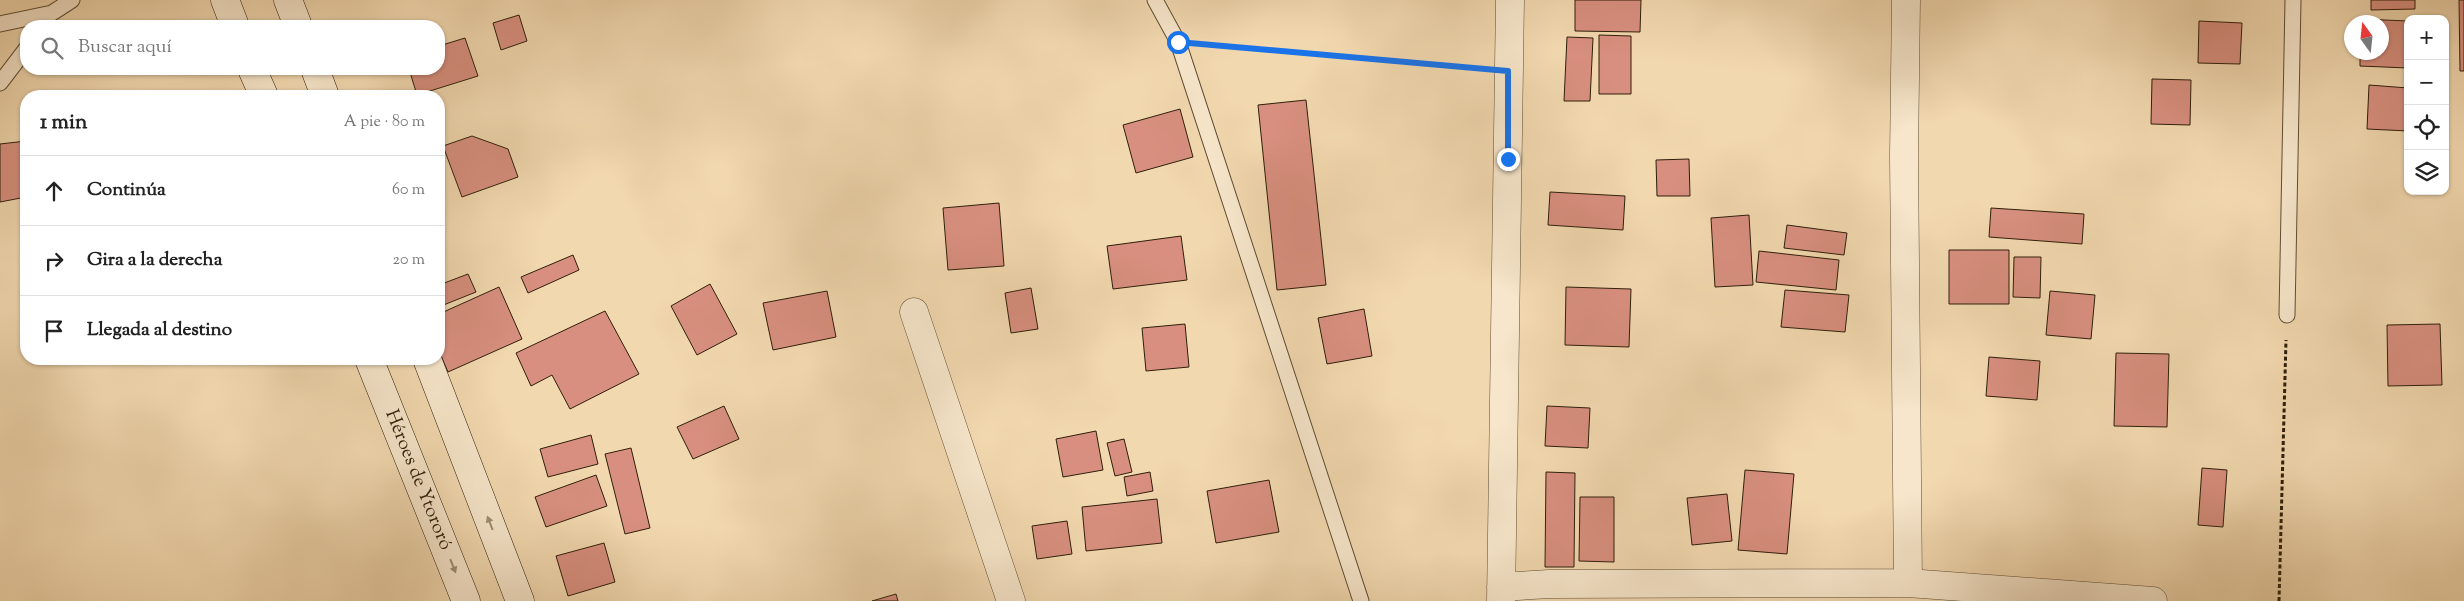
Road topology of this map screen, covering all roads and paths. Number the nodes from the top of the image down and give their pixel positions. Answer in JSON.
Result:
{"nodes":[{"id":1,"x":72,"y":0,"type":"edge"},
{"id":2,"x":225,"y":0,"type":"edge"},
{"id":3,"x":288,"y":0,"type":"edge"},
{"id":4,"x":1155,"y":0,"type":"edge"},
{"id":5,"x":1510,"y":0,"type":"edge"},
{"id":6,"x":1906,"y":0,"type":"edge"},
{"id":7,"x":2293,"y":0,"type":"edge"},
{"id":8,"x":52,"y":13,"type":"junction"},
{"id":9,"x":47,"y":20,"type":"edge"},
{"id":10,"x":233,"y":20,"type":"edge"},
{"id":11,"x":296,"y":20,"type":"edge"},
{"id":12,"x":0,"y":24,"type":"edge"},
{"id":13,"x":1178,"y":42,"type":"junction"},
{"id":14,"x":20,"y":57,"type":"edge"},
{"id":15,"x":1508,"y":71,"type":"junction"},
{"id":16,"x":255,"y":75,"type":"edge"},
{"id":17,"x":317,"y":75,"type":"edge"},
{"id":18,"x":0,"y":83,"type":"edge"},
{"id":19,"x":261,"y":90,"type":"edge"},
{"id":20,"x":323,"y":90,"type":"edge"},
{"id":21,"x":914,"y":312,"type":"dead end"},
{"id":22,"x":2287,"y":315,"type":"joint"},
{"id":23,"x":371,"y":365,"type":"edge"},
{"id":24,"x":429,"y":365,"type":"edge"},
{"id":25,"x":1908,"y":583,"type":"junction"},
{"id":26,"x":1501,"y":594,"type":"edge"},
{"id":27,"x":466,"y":601,"type":"edge"},
{"id":28,"x":520,"y":601,"type":"edge"},
{"id":29,"x":1011,"y":601,"type":"edge"},
{"id":30,"x":1361,"y":601,"type":"edge"},
{"id":31,"x":2153,"y":601,"type":"edge"},
{"id":32,"x":2279,"y":601,"type":"edge"}],
"edges":[{"from":1,"to":8,"type":"lane"},
{"from":2,"to":10,"type":"street"},
{"from":3,"to":11,"type":"street"},
{"from":4,"to":13,"type":"lane"},
{"from":5,"to":15,"type":"street"},
{"from":6,"to":25,"type":"street"},
{"from":7,"to":22,"type":"lane"},
{"from":8,"to":9,"type":"lane"},
{"from":8,"to":12,"type":"lane"},
{"from":13,"to":15,"type":"path"},
{"from":13,"to":30,"type":"lane"},
{"from":14,"to":18,"type":"lane"},
{"from":15,"to":26,"type":"street"},
{"from":16,"to":19,"type":"street"},
{"from":17,"to":20,"type":"street"},
{"from":21,"to":29,"type":"street"},
{"from":22,"to":32,"type":"path"},
{"from":23,"to":27,"type":"street","name":"Héroes de Ytororó","one_way":true},
{"from":28,"to":24,"type":"street","one_way":true},
{"from":25,"to":26,"type":"street"},
{"from":25,"to":31,"type":"street"}]}
